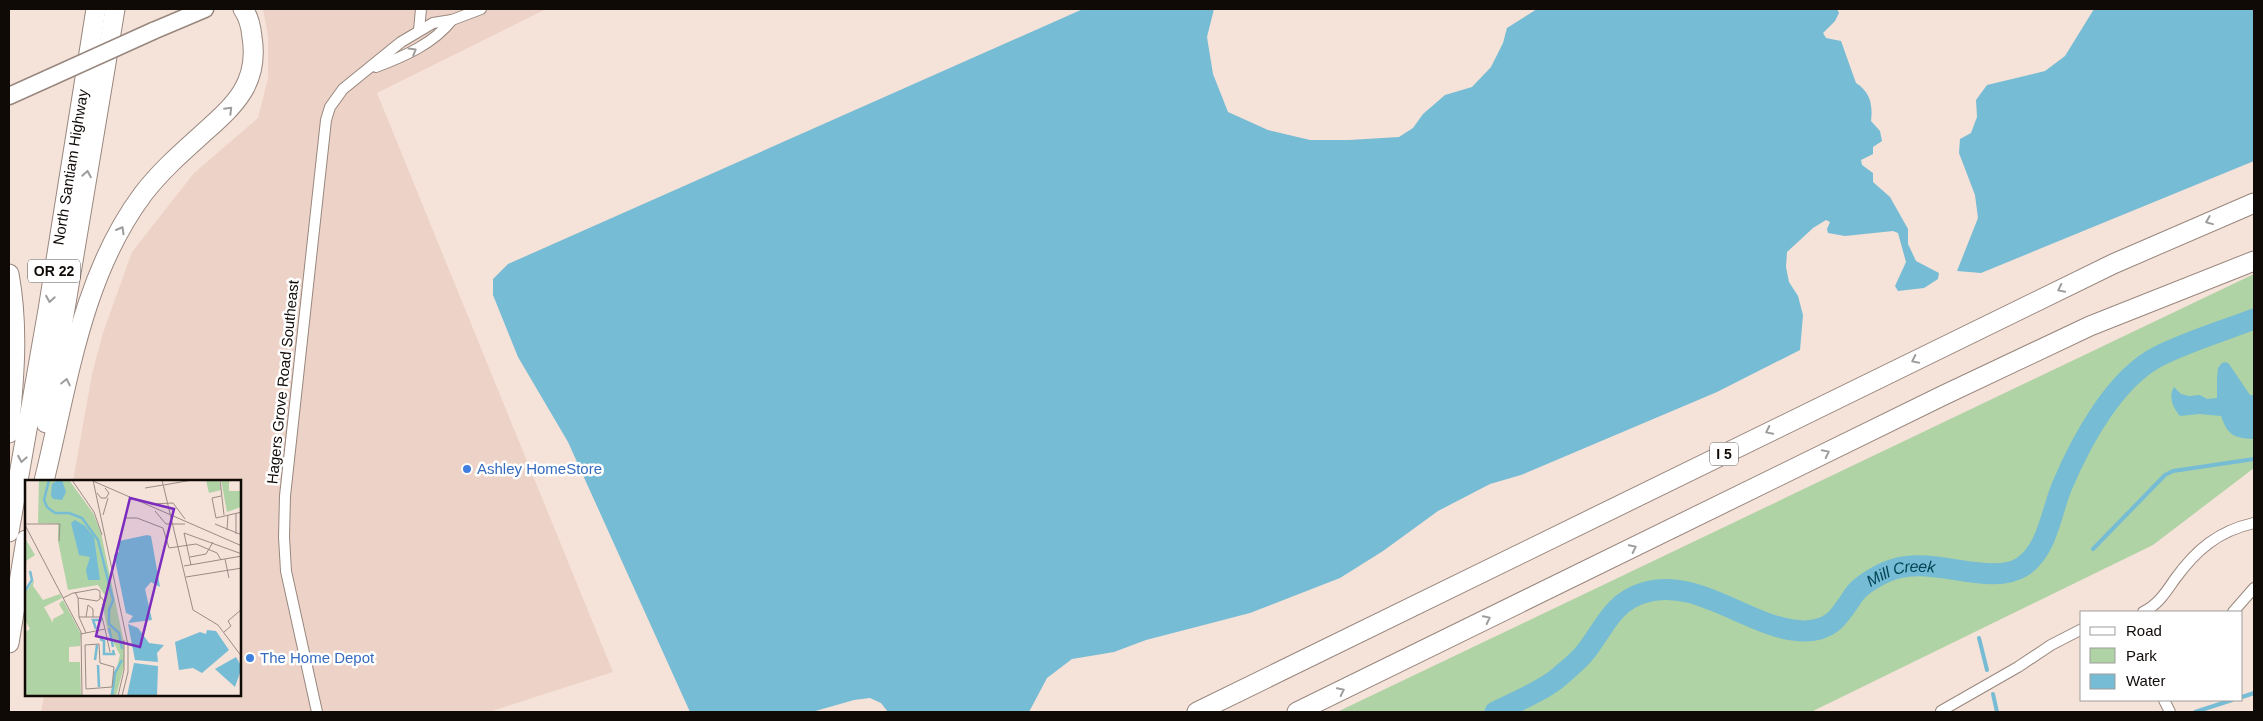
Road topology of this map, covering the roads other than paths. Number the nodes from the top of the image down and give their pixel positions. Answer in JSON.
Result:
{"nodes":[{"id":1,"x":96,"y":9,"type":"edge"},
{"id":2,"x":115,"y":9,"type":"edge"},
{"id":3,"x":205,"y":9,"type":"edge"},
{"id":4,"x":243,"y":9,"type":"edge"},
{"id":5,"x":421,"y":9,"type":"edge"},
{"id":6,"x":481,"y":9,"type":"edge"},
{"id":7,"x":452,"y":20,"type":"junction"},
{"id":8,"x":419,"y":30,"type":"junction"},
{"id":9,"x":368,"y":70,"type":"junction"},
{"id":10,"x":9,"y":96,"type":"edge"},
{"id":11,"x":2254,"y":203,"type":"edge"},
{"id":12,"x":2254,"y":261,"type":"edge"},
{"id":13,"x":9,"y":274,"type":"edge"},
{"id":14,"x":9,"y":433,"type":"edge"},
{"id":15,"x":36,"y":480,"type":"edge"},
{"id":16,"x":44,"y":480,"type":"edge"},
{"id":17,"x":2254,"y":523,"type":"edge"},
{"id":18,"x":9,"y":532,"type":"edge"},
{"id":19,"x":24,"y":558,"type":"edge"},
{"id":20,"x":2254,"y":588,"type":"edge"},
{"id":21,"x":2146,"y":611,"type":"edge"},
{"id":22,"x":2235,"y":611,"type":"edge"},
{"id":23,"x":2080,"y":630,"type":"edge"},
{"id":24,"x":9,"y":643,"type":"edge"},
{"id":25,"x":317,"y":712,"type":"edge"},
{"id":26,"x":1197,"y":712,"type":"edge"},
{"id":27,"x":1297,"y":712,"type":"edge"},
{"id":28,"x":1940,"y":712,"type":"edge"}],
"edges":[{"from":1,"to":18,"type":"highway","name":"North Santiam Highway","number":"OR 22","one_way":true},
{"from":15,"to":2,"type":"highway","name":"North Santiam Highway","number":"OR 22","one_way":true},
{"from":3,"to":10,"type":"main road","bridge":true},
{"from":16,"to":4,"type":"highway","one_way":true},
{"from":5,"to":8,"type":"street"},
{"from":6,"to":7,"type":"street","name":"Hagers Grove Road Southeast"},
{"from":7,"to":8,"type":"street","name":"Hagers Grove Road Southeast"},
{"from":9,"to":7,"type":"street","name":"Hagers Grove Road Southeast","one_way":true},
{"from":8,"to":9,"type":"street","name":"Hagers Grove Road Southeast"},
{"from":9,"to":25,"type":"street","name":"Hagers Grove Road Southeast"},
{"from":11,"to":26,"type":"highway","number":"I 5","one_way":true},
{"from":27,"to":12,"type":"highway","one_way":true},
{"from":13,"to":14,"type":"highway"},
{"from":17,"to":21,"type":"street"},
{"from":19,"to":24,"type":"highway"},
{"from":20,"to":22,"type":"street"},
{"from":23,"to":28,"type":"street"}]}
